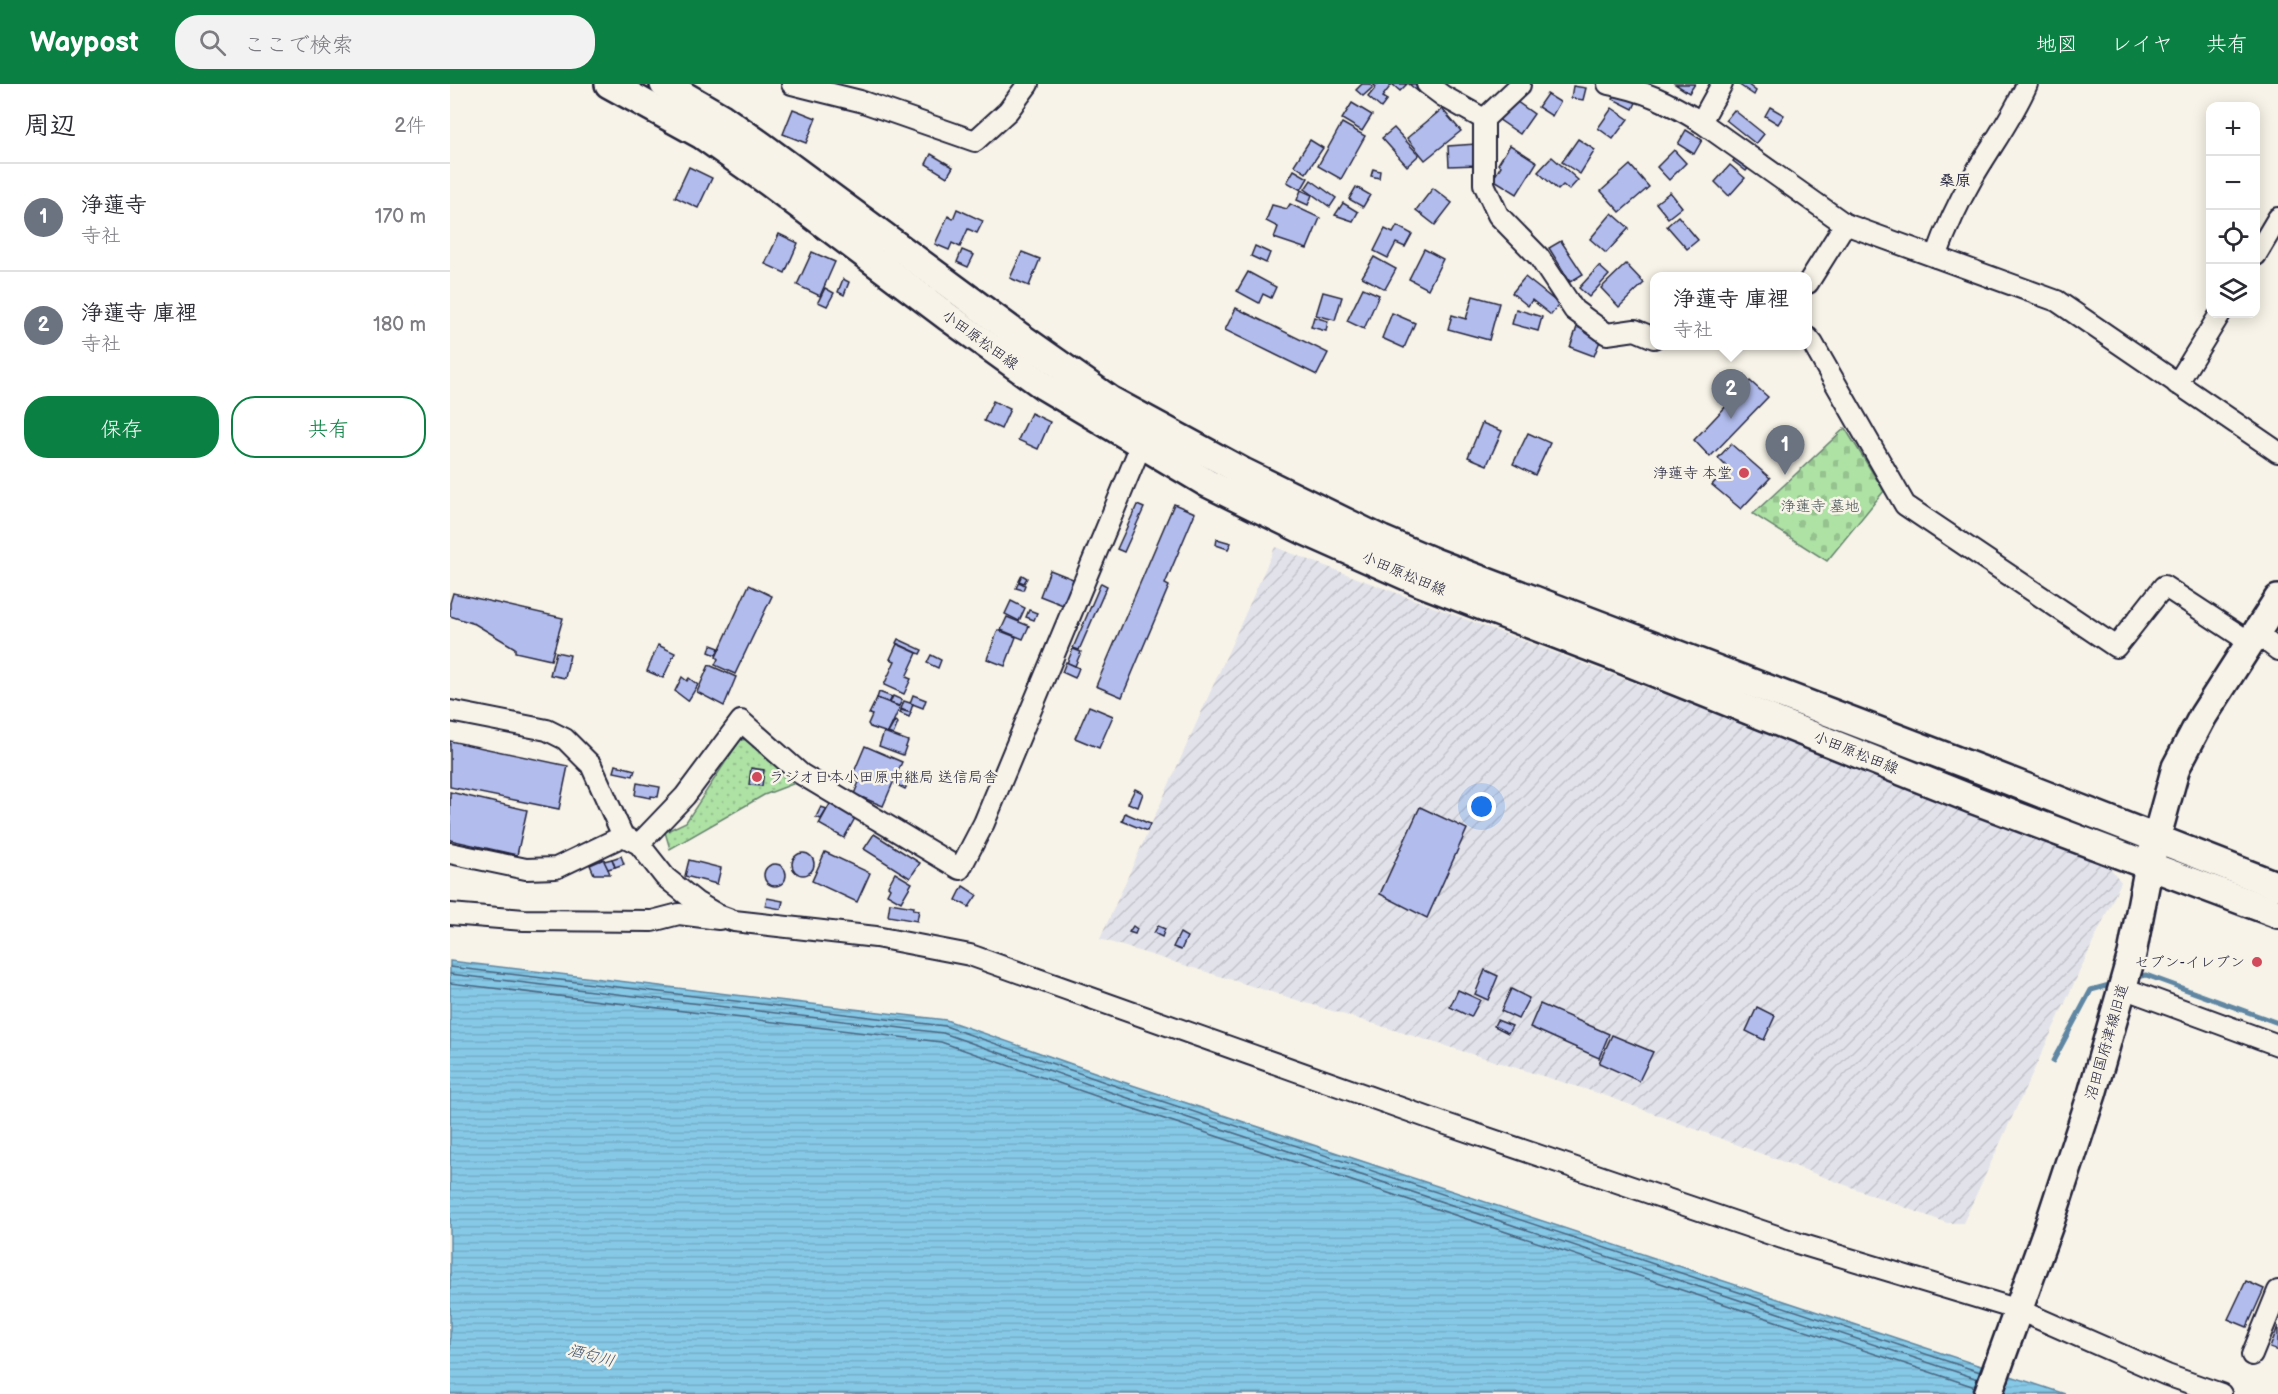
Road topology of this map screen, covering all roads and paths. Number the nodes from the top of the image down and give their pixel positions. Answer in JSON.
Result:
{"nodes":[{"id":1,"x":609,"y":84,"type":"edge"},
{"id":2,"x":792,"y":84,"type":"edge"},
{"id":3,"x":1028,"y":84,"type":"edge"},
{"id":4,"x":1427,"y":84,"type":"edge"},
{"id":5,"x":1524,"y":84,"type":"edge"},
{"id":6,"x":1608,"y":84,"type":"edge"},
{"id":7,"x":1722,"y":84,"type":"edge"},
{"id":8,"x":2026,"y":84,"type":"edge"},
{"id":9,"x":679,"y":96,"type":"edge"},
{"id":10,"x":1484,"y":119,"type":"junction"},
{"id":11,"x":1701,"y":122,"type":"junction"},
{"id":12,"x":2278,"y":218,"type":"edge"},
{"id":13,"x":1845,"y":224,"type":"junction"},
{"id":14,"x":2260,"y":248,"type":"edge"},
{"id":15,"x":1936,"y":257,"type":"junction"},
{"id":16,"x":1812,"y":277,"type":"edge"},
{"id":17,"x":2218,"y":318,"type":"edge"},
{"id":18,"x":1650,"y":336,"type":"edge"},
{"id":19,"x":1812,"y":342,"type":"edge"},
{"id":20,"x":2177,"y":384,"type":"junction"},
{"id":21,"x":1141,"y":445,"type":"junction"},
{"id":22,"x":2278,"y":452,"type":"edge"},
{"id":23,"x":2278,"y":599,"type":"edge"},
{"id":24,"x":2254,"y":638,"type":"junction"},
{"id":25,"x":2278,"y":650,"type":"edge"},
{"id":26,"x":450,"y":711,"type":"edge"},
{"id":27,"x":631,"y":840,"type":"junction"},
{"id":28,"x":450,"y":853,"type":"edge"},
{"id":29,"x":2153,"y":853,"type":"junction"},
{"id":30,"x":2278,"y":886,"type":"edge"},
{"id":31,"x":450,"y":914,"type":"edge"},
{"id":32,"x":2278,"y":914,"type":"edge"},
{"id":33,"x":735,"y":921,"type":"junction"},
{"id":34,"x":2123,"y":988,"type":"junction"},
{"id":35,"x":2278,"y":1045,"type":"edge"},
{"id":36,"x":2278,"y":1291,"type":"edge"},
{"id":37,"x":2019,"y":1310,"type":"junction"},
{"id":38,"x":2252,"y":1355,"type":"dead end"},
{"id":39,"x":1988,"y":1394,"type":"edge"},
{"id":40,"x":2221,"y":1394,"type":"edge"}],
"edges":[{"from":1,"to":9,"type":"main road","name":"小田原松田線"},
{"from":2,"to":3,"type":"street"},
{"from":4,"to":10,"type":"street"},
{"from":5,"to":10,"type":"street"},
{"from":6,"to":11,"type":"street"},
{"from":7,"to":11,"type":"street"},
{"from":8,"to":15,"type":"street"},
{"from":9,"to":21,"type":"main road","name":"小田原松田線"},
{"from":9,"to":29,"type":"main road","name":"小田原松田線"},
{"from":10,"to":18,"type":"street"},
{"from":11,"to":13,"type":"street"},
{"from":12,"to":14,"type":"street"},
{"from":13,"to":15,"type":"street"},
{"from":13,"to":16,"type":"street"},
{"from":15,"to":20,"type":"street"},
{"from":17,"to":20,"type":"street"},
{"from":19,"to":24,"type":"street"},
{"from":20,"to":22,"type":"street"},
{"from":21,"to":27,"type":"street"},
{"from":21,"to":29,"type":"main road","name":"小田原松田線"},
{"from":23,"to":24,"type":"main road","name":"沼田国府津線旧道"},
{"from":24,"to":25,"type":"street"},
{"from":24,"to":29,"type":"main road","name":"沼田国府津線旧道"},
{"from":26,"to":27,"type":"street"},
{"from":27,"to":28,"type":"street"},
{"from":27,"to":33,"type":"street"},
{"from":29,"to":30,"type":"main road","name":"小田原松田線"},
{"from":29,"to":32,"type":"main road","name":"小田原松田線"},
{"from":29,"to":34,"type":"main road","name":"沼田国府津線旧道"},
{"from":31,"to":33,"type":"street"},
{"from":33,"to":37,"type":"street"},
{"from":34,"to":35,"type":"street"},
{"from":34,"to":37,"type":"main road","name":"沼田国府津線旧道"},
{"from":36,"to":38,"type":"street"},
{"from":37,"to":39,"type":"main road","name":"沼田国府津線旧道"},
{"from":37,"to":40,"type":"street"}]}
